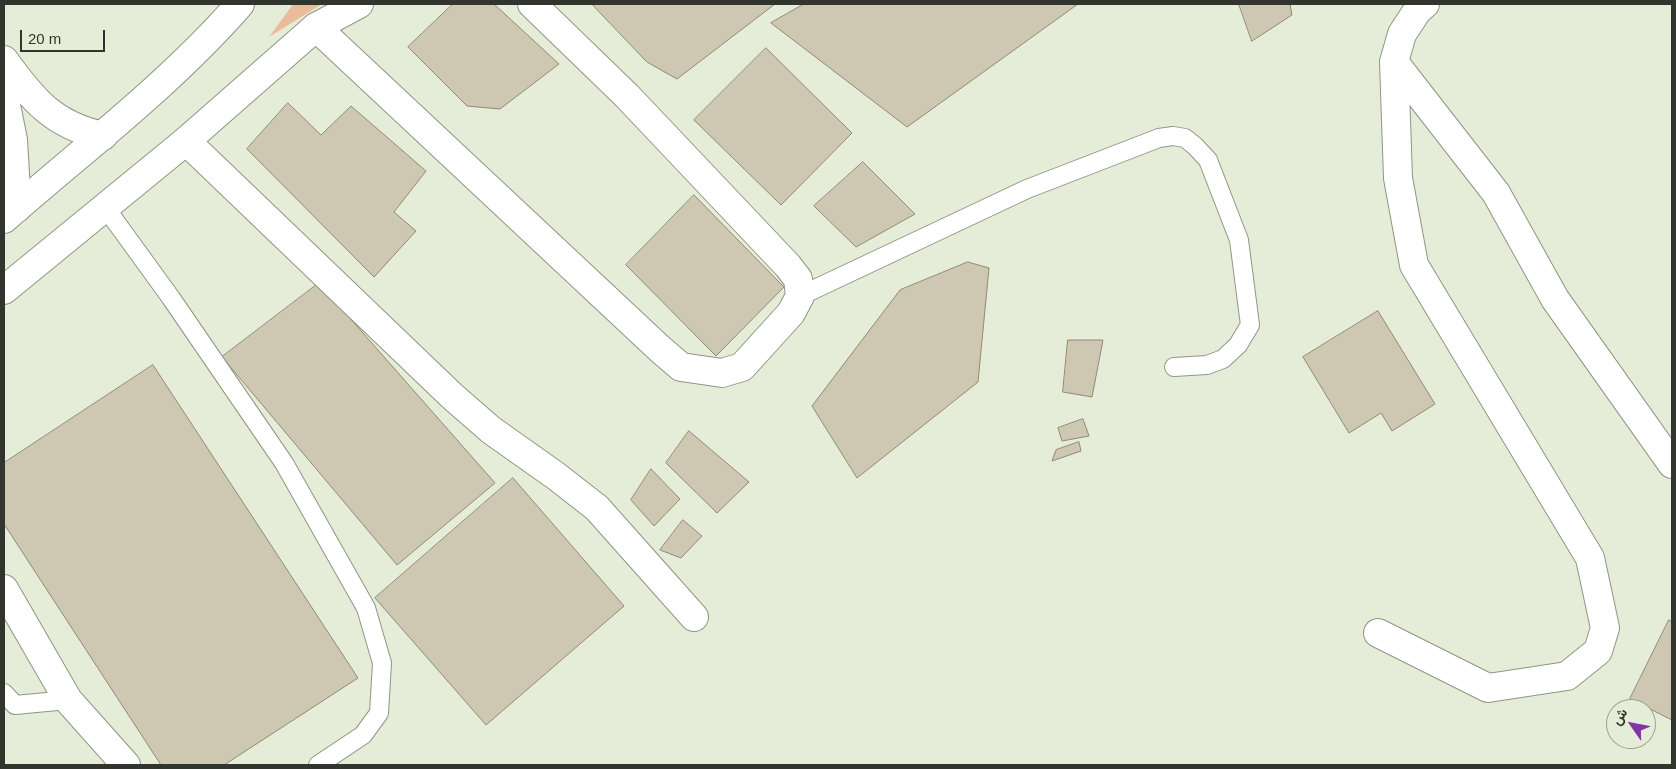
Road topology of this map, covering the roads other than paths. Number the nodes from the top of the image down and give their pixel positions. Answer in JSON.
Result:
{"nodes":[{"id":1,"x":240,"y":4,"type":"edge"},
{"id":2,"x":359,"y":4,"type":"edge"},
{"id":3,"x":532,"y":4,"type":"edge"},
{"id":4,"x":1426,"y":4,"type":"edge"},
{"id":5,"x":316,"y":27,"type":"junction"},
{"id":6,"x":4,"y":60,"type":"edge"},
{"id":7,"x":1394,"y":62,"type":"junction"},
{"id":8,"x":4,"y":95,"type":"edge"},
{"id":9,"x":103,"y":136,"type":"junction"},
{"id":10,"x":186,"y":141,"type":"junction"},
{"id":11,"x":105,"y":207,"type":"junction"},
{"id":12,"x":10,"y":213,"type":"edge"},
{"id":13,"x":4,"y":290,"type":"edge"},
{"id":14,"x":800,"y":296,"type":"junction"},
{"id":15,"x":1174,"y":367,"type":"dead end"},
{"id":16,"x":1672,"y":464,"type":"edge"},
{"id":17,"x":4,"y":589,"type":"edge"},
{"id":18,"x":694,"y":617,"type":"dead end"},
{"id":19,"x":1378,"y":633,"type":"dead end"},
{"id":20,"x":4,"y":693,"type":"edge"},
{"id":21,"x":68,"y":700,"type":"junction"},
{"id":22,"x":126,"y":765,"type":"edge"},
{"id":23,"x":318,"y":765,"type":"edge"}],
"edges":[{"from":1,"to":9,"type":"main road"},
{"from":2,"to":5,"type":"main road"},
{"from":3,"to":14,"type":"main road"},
{"from":4,"to":7,"type":"main road"},
{"from":5,"to":10,"type":"main road"},
{"from":5,"to":14,"type":"main road"},
{"from":6,"to":9,"type":"main road"},
{"from":7,"to":16,"type":"main road"},
{"from":7,"to":19,"type":"main road"},
{"from":8,"to":12,"type":"main road"},
{"from":9,"to":12,"type":"main road"},
{"from":10,"to":11,"type":"main road"},
{"from":10,"to":18,"type":"main road"},
{"from":11,"to":13,"type":"main road"},
{"from":11,"to":23,"type":"lane"},
{"from":14,"to":15,"type":"lane"},
{"from":17,"to":21,"type":"main road"},
{"from":20,"to":21,"type":"lane"},
{"from":21,"to":22,"type":"main road"}]}
